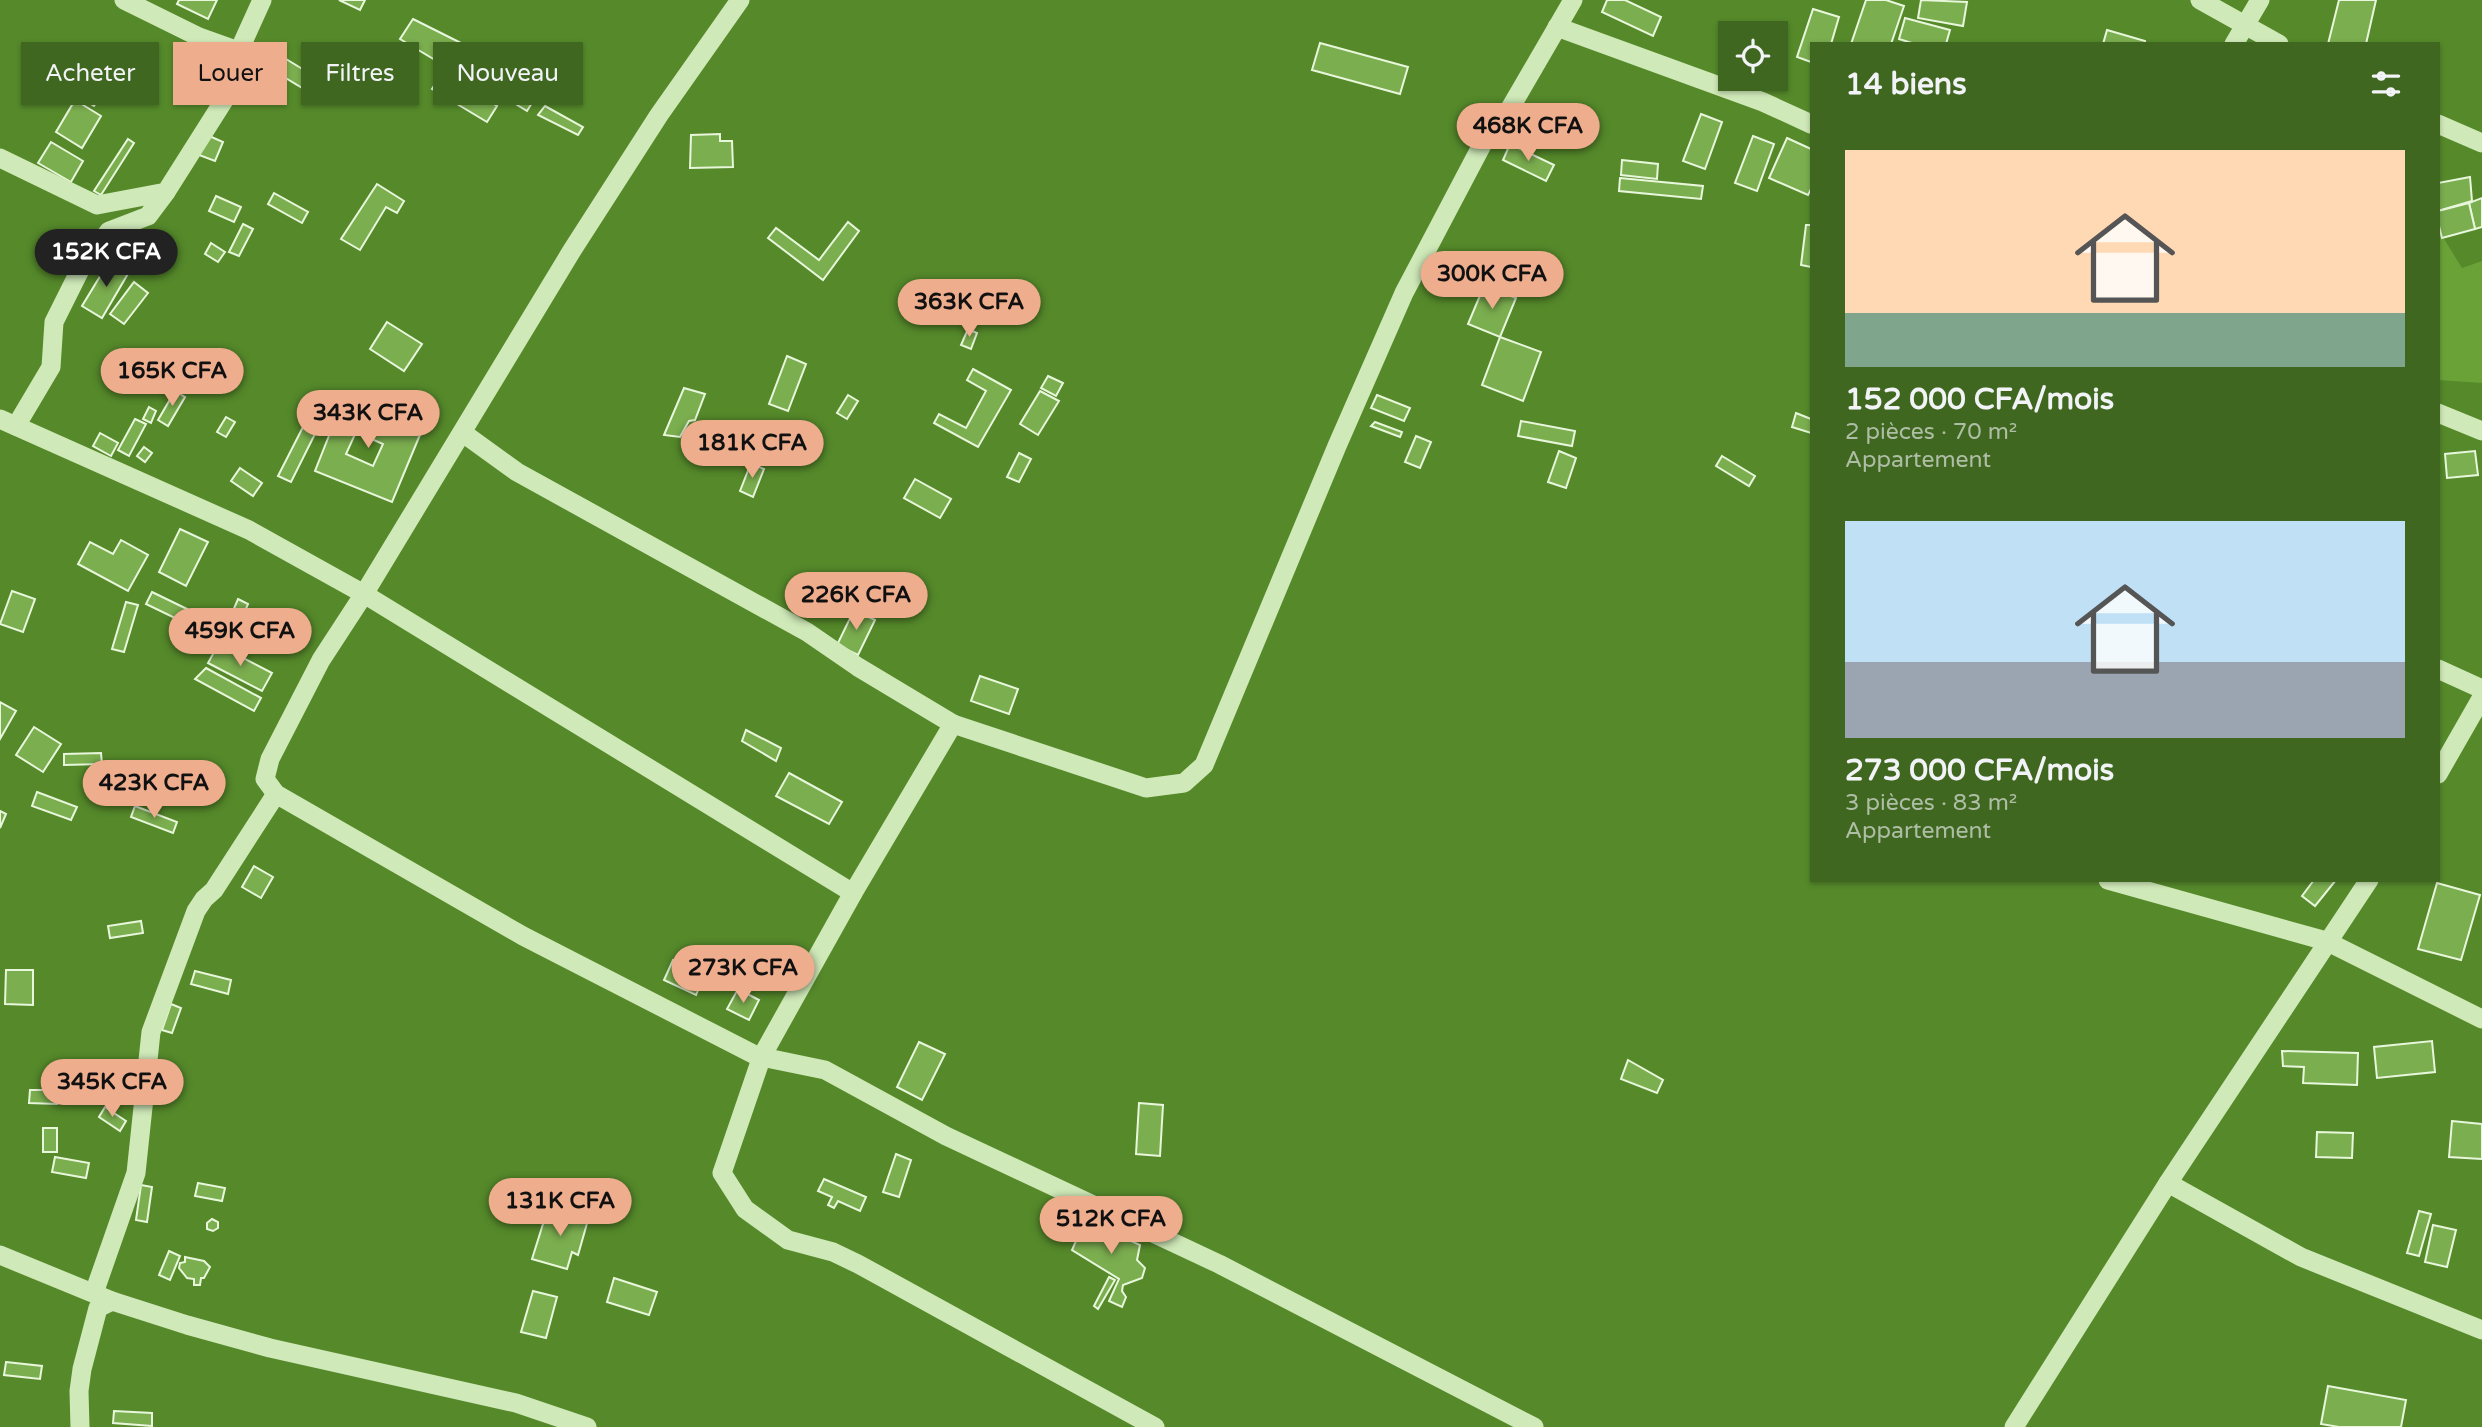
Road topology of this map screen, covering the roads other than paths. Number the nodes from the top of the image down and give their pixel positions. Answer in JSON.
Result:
{"nodes":[{"id":1,"x":124,"y":0,"type":"edge"},
{"id":2,"x":262,"y":0,"type":"edge"},
{"id":3,"x":740,"y":0,"type":"edge"},
{"id":4,"x":1573,"y":0,"type":"edge"},
{"id":5,"x":2200,"y":0,"type":"edge"},
{"id":6,"x":2260,"y":0,"type":"edge"},
{"id":7,"x":2246,"y":24,"type":"junction"},
{"id":8,"x":1557,"y":27,"type":"junction"},
{"id":9,"x":2235,"y":42,"type":"edge"},
{"id":10,"x":2276,"y":42,"type":"edge"},
{"id":11,"x":221,"y":105,"type":"edge"},
{"id":12,"x":1810,"y":124,"type":"edge"},
{"id":13,"x":2440,"y":125,"type":"edge"},
{"id":14,"x":2482,"y":144,"type":"edge"},
{"id":15,"x":0,"y":158,"type":"edge"},
{"id":16,"x":166,"y":192,"type":"junction"},
{"id":17,"x":2440,"y":415,"type":"edge"},
{"id":18,"x":8,"y":422,"type":"edge"},
{"id":19,"x":2482,"y":431,"type":"edge"},
{"id":20,"x":463,"y":433,"type":"junction"},
{"id":21,"x":364,"y":594,"type":"junction"},
{"id":22,"x":2440,"y":670,"type":"edge"},
{"id":23,"x":2482,"y":690,"type":"edge"},
{"id":24,"x":2482,"y":697,"type":"edge"},
{"id":25,"x":953,"y":724,"type":"junction"},
{"id":26,"x":2440,"y":770,"type":"edge"},
{"id":27,"x":276,"y":794,"type":"junction"},
{"id":28,"x":2115,"y":882,"type":"edge"},
{"id":29,"x":2367,"y":882,"type":"edge"},
{"id":30,"x":853,"y":892,"type":"junction"},
{"id":31,"x":2326,"y":941,"type":"junction"},
{"id":32,"x":2482,"y":1019,"type":"edge"},
{"id":33,"x":762,"y":1056,"type":"junction"},
{"id":34,"x":2168,"y":1183,"type":"junction"},
{"id":35,"x":0,"y":1255,"type":"edge"},
{"id":36,"x":103,"y":1297,"type":"junction"},
{"id":37,"x":2482,"y":1330,"type":"edge"},
{"id":38,"x":80,"y":1427,"type":"edge"},
{"id":39,"x":587,"y":1427,"type":"edge"},
{"id":40,"x":1154,"y":1427,"type":"edge"},
{"id":41,"x":1534,"y":1427,"type":"edge"},
{"id":42,"x":2014,"y":1427,"type":"edge"}],
"edges":[{"from":1,"to":2,"type":"street"},
{"from":3,"to":20,"type":"street"},
{"from":4,"to":8,"type":"street"},
{"from":5,"to":7,"type":"street"},
{"from":6,"to":7,"type":"street"},
{"from":7,"to":9,"type":"street"},
{"from":7,"to":10,"type":"street"},
{"from":8,"to":12,"type":"street"},
{"from":8,"to":25,"type":"street"},
{"from":11,"to":16,"type":"street"},
{"from":13,"to":14,"type":"street"},
{"from":15,"to":16,"type":"street"},
{"from":16,"to":18,"type":"street"},
{"from":17,"to":19,"type":"street"},
{"from":18,"to":21,"type":"street"},
{"from":20,"to":21,"type":"street"},
{"from":20,"to":25,"type":"street"},
{"from":21,"to":27,"type":"street"},
{"from":21,"to":30,"type":"street"},
{"from":22,"to":23,"type":"street"},
{"from":24,"to":26,"type":"street"},
{"from":25,"to":30,"type":"street"},
{"from":27,"to":33,"type":"street"},
{"from":27,"to":36,"type":"street"},
{"from":28,"to":31,"type":"street"},
{"from":29,"to":31,"type":"street"},
{"from":30,"to":33,"type":"street"},
{"from":31,"to":32,"type":"street"},
{"from":31,"to":34,"type":"street"},
{"from":33,"to":40,"type":"street"},
{"from":33,"to":41,"type":"street"},
{"from":34,"to":37,"type":"street"},
{"from":34,"to":42,"type":"street"},
{"from":35,"to":36,"type":"street"},
{"from":36,"to":38,"type":"street"},
{"from":36,"to":39,"type":"street"}]}
